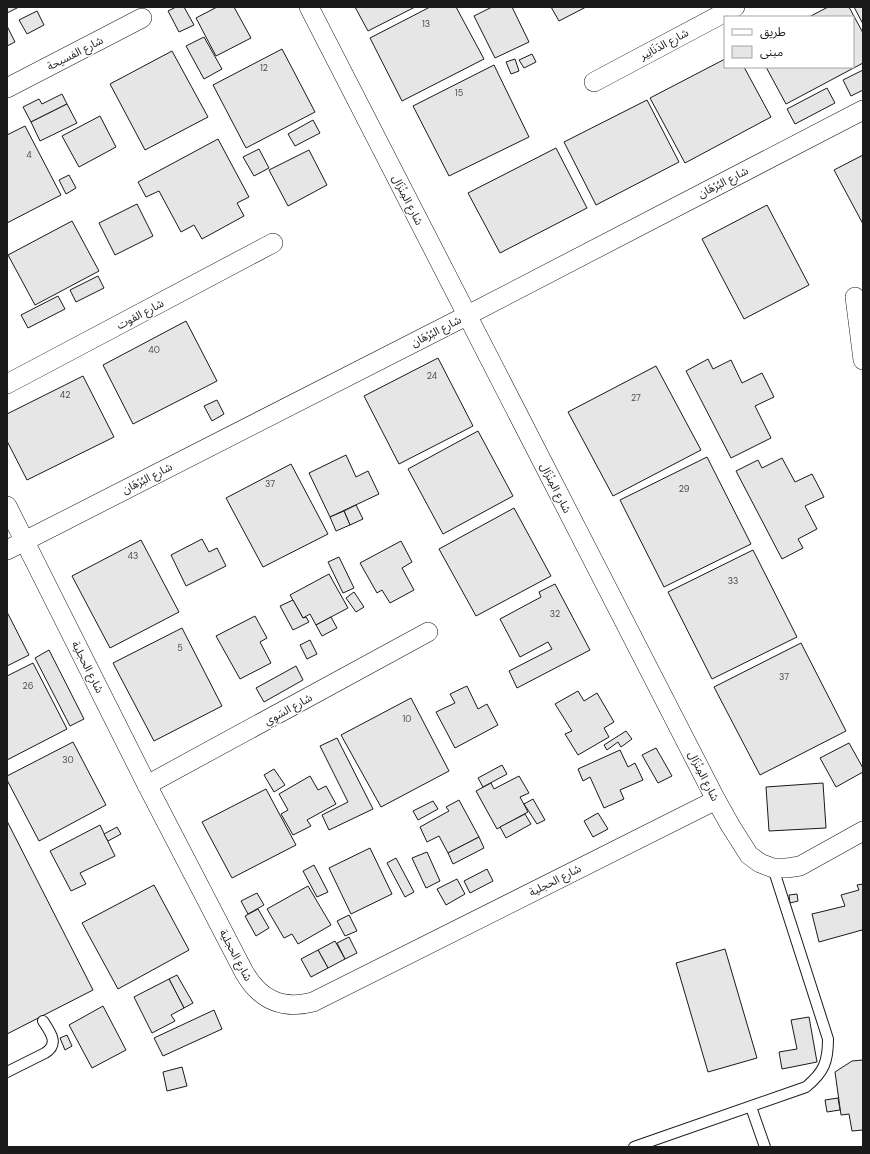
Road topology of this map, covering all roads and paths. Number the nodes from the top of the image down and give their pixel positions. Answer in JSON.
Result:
{"nodes":[{"id":1,"x":309,"y":7,"type":"edge"},
{"id":2,"x":735,"y":7,"type":"edge"},
{"id":3,"x":142,"y":18,"type":"dead end"},
{"id":4,"x":594,"y":82,"type":"dead end"},
{"id":5,"x":7,"y":88,"type":"edge"},
{"id":6,"x":863,"y":110,"type":"edge"},
{"id":7,"x":273,"y":243,"type":"dead end"},
{"id":8,"x":856,"y":297,"type":"dead end"},
{"id":9,"x":468,"y":315,"type":"junction"},
{"id":10,"x":863,"y":360,"type":"edge"},
{"id":11,"x":7,"y":384,"type":"edge"},
{"id":12,"x":7,"y":506,"type":"edge"},
{"id":13,"x":24,"y":540,"type":"junction"},
{"id":14,"x":7,"y":550,"type":"edge"},
{"id":15,"x":428,"y":632,"type":"dead end"},
{"id":16,"x":148,"y":786,"type":"junction"},
{"id":17,"x":716,"y":800,"type":"junction"},
{"id":18,"x":863,"y":832,"type":"edge"},
{"id":19,"x":773,"y":868,"type":"junction"},
{"id":20,"x":44,"y":1021,"type":"dead end"},
{"id":21,"x":7,"y":1072,"type":"edge"},
{"id":22,"x":751,"y":1107,"type":"junction"},
{"id":23,"x":634,"y":1147,"type":"edge"},
{"id":24,"x":765,"y":1147,"type":"edge"}],
"edges":[{"from":1,"to":9,"type":"street","name":"شارع المِنْزَال"},
{"from":2,"to":4,"type":"street","name":"شارع الدَنَانِير"},
{"from":3,"to":5,"type":"street","name":"شارع الفسيحة"},
{"from":6,"to":9,"type":"street","name":"شارع البُرْهَان"},
{"from":7,"to":11,"type":"street","name":"شارع القوت"},
{"from":8,"to":10,"type":"street"},
{"from":9,"to":13,"type":"street","name":"شارع البُرْهَان"},
{"from":9,"to":17,"type":"street","name":"شارع المِنْزَال"},
{"from":12,"to":13,"type":"street","name":"شارع الحجلية"},
{"from":13,"to":14,"type":"street","name":"شارع البُرْهَان"},
{"from":13,"to":16,"type":"street","name":"شارع الحجلية"},
{"from":15,"to":16,"type":"street","name":"شارع السَوِي"},
{"from":16,"to":17,"type":"street","name":"شارع الحجلية"},
{"from":17,"to":19,"type":"street","name":"شارع المِنْزَال"},
{"from":18,"to":19,"type":"street","name":"شارع المِنْزَال"},
{"from":19,"to":22,"type":"lane"},
{"from":20,"to":21,"type":"lane"},
{"from":22,"to":23,"type":"lane"},
{"from":22,"to":24,"type":"lane"}]}
